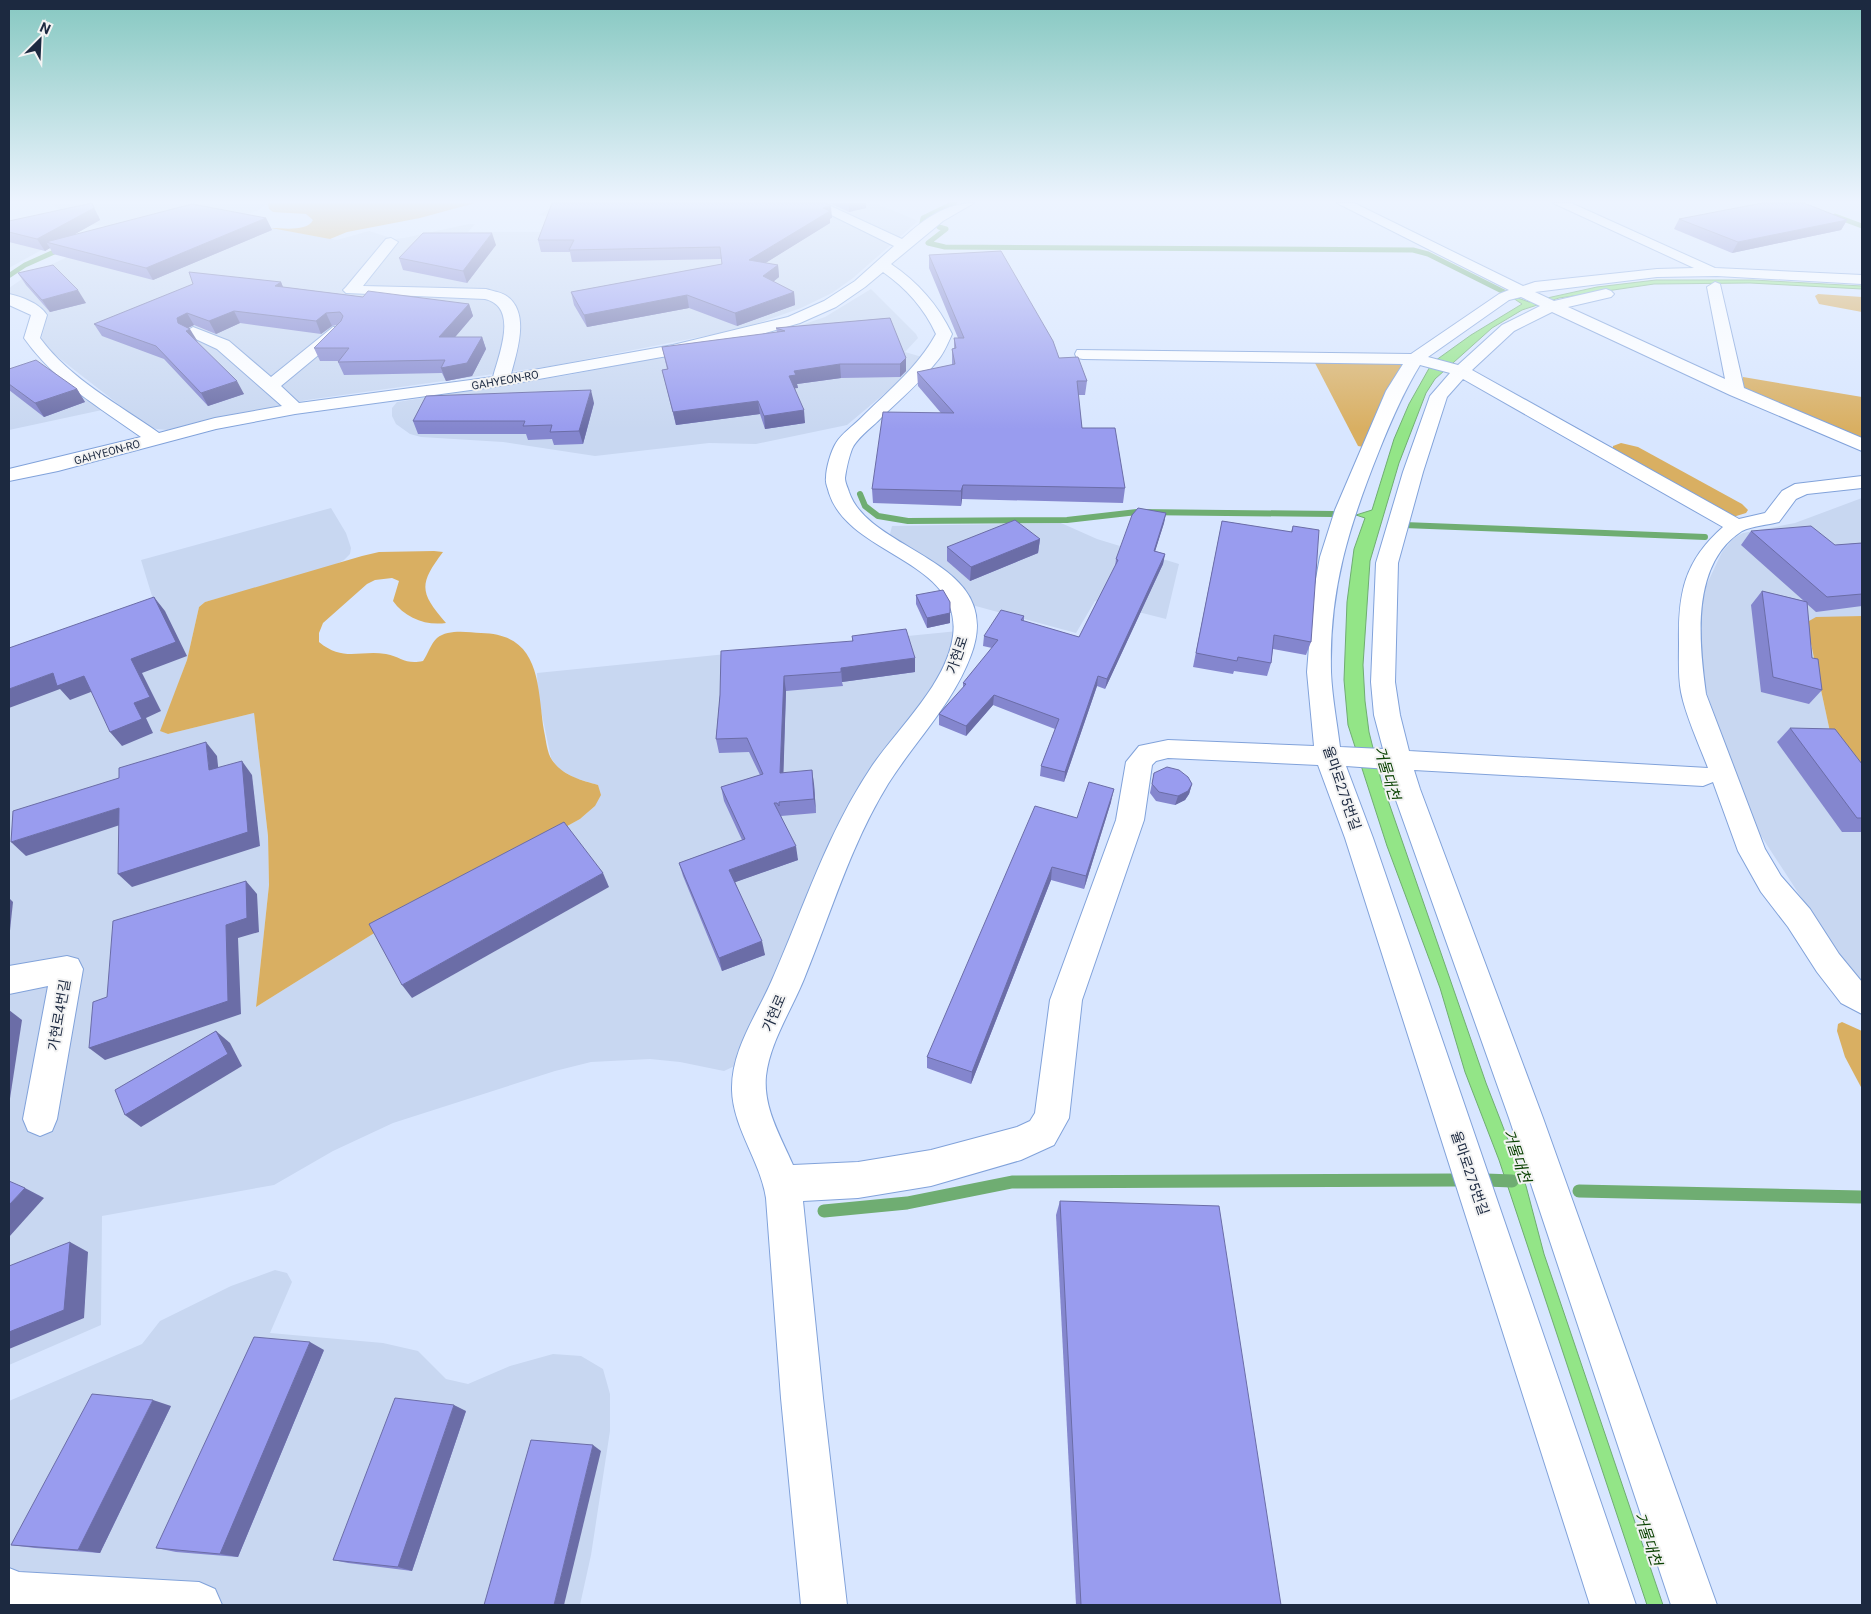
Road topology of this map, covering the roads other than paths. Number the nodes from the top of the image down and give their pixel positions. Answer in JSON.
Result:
{"nodes":[{"id":1,"x":361,"y":278,"type":"edge"},
{"id":2,"x":867,"y":278,"type":"edge"},
{"id":3,"x":903,"y":278,"type":"edge"},
{"id":4,"x":1494,"y":278,"type":"edge"},
{"id":5,"x":1609,"y":278,"type":"edge"},
{"id":6,"x":1695,"y":278,"type":"edge"},
{"id":7,"x":1716,"y":279,"type":"junction"},
{"id":8,"x":1862,"y":279,"type":"edge"},
{"id":9,"x":1520,"y":291,"type":"junction"},
{"id":10,"x":1862,"y":293,"type":"edge"},
{"id":11,"x":9,"y":299,"type":"edge"},
{"id":12,"x":1552,"y":306,"type":"junction"},
{"id":13,"x":340,"y":330,"type":"edge"},
{"id":14,"x":193,"y":332,"type":"edge"},
{"id":15,"x":1084,"y":354,"type":"dead end"},
{"id":16,"x":1415,"y":359,"type":"junction"},
{"id":17,"x":1461,"y":371,"type":"junction"},
{"id":18,"x":500,"y":381,"type":"junction"},
{"id":19,"x":271,"y":386,"type":"junction"},
{"id":20,"x":1736,"y":391,"type":"junction"},
{"id":21,"x":295,"y":409,"type":"junction"},
{"id":22,"x":156,"y":440,"type":"junction"},
{"id":23,"x":1862,"y":445,"type":"edge"},
{"id":24,"x":9,"y":476,"type":"edge"},
{"id":25,"x":1862,"y":482,"type":"edge"},
{"id":26,"x":1736,"y":526,"type":"junction"},
{"id":27,"x":1328,"y":755,"type":"junction"},
{"id":28,"x":1399,"y":759,"type":"junction"},
{"id":29,"x":1703,"y":776,"type":"dead end"},
{"id":30,"x":9,"y":980,"type":"edge"},
{"id":31,"x":1862,"y":1000,"type":"edge"},
{"id":32,"x":40,"y":1119,"type":"dead end"},
{"id":33,"x":782,"y":1184,"type":"junction"},
{"id":34,"x":9,"y":1591,"type":"edge"},
{"id":35,"x":199,"y":1605,"type":"edge"},
{"id":36,"x":824,"y":1605,"type":"edge"},
{"id":37,"x":1613,"y":1605,"type":"edge"},
{"id":38,"x":1694,"y":1605,"type":"edge"}],
"edges":[{"from":1,"to":18,"type":"street"},
{"from":2,"to":18,"type":"street","name":"GAHYEON-RO"},
{"from":3,"to":33,"type":"street","name":"가현로"},
{"from":4,"to":9,"type":"street"},
{"from":5,"to":9,"type":"street","name":"율마로275번길"},
{"from":6,"to":7,"type":"street","name":"율마로275번길"},
{"from":7,"to":8,"type":"street","name":"율마로275번길"},
{"from":7,"to":10,"type":"street"},
{"from":7,"to":12,"type":"street"},
{"from":7,"to":20,"type":"street"},
{"from":9,"to":12,"type":"street"},
{"from":9,"to":16,"type":"street","name":"율마로275번길"},
{"from":11,"to":22,"type":"street"},
{"from":12,"to":17,"type":"street"},
{"from":12,"to":20,"type":"street"},
{"from":13,"to":19,"type":"street"},
{"from":14,"to":19,"type":"street"},
{"from":15,"to":16,"type":"street"},
{"from":16,"to":17,"type":"street"},
{"from":16,"to":27,"type":"street","name":"율마로275번길"},
{"from":17,"to":26,"type":"street"},
{"from":17,"to":28,"type":"street"},
{"from":18,"to":21,"type":"street","name":"GAHYEON-RO"},
{"from":19,"to":21,"type":"street"},
{"from":20,"to":23,"type":"street"},
{"from":21,"to":22,"type":"street","name":"GAHYEON-RO"},
{"from":22,"to":24,"type":"street","name":"GAHYEON-RO"},
{"from":25,"to":26,"type":"street"},
{"from":26,"to":31,"type":"street"},
{"from":27,"to":28,"type":"street"},
{"from":27,"to":33,"type":"street"},
{"from":27,"to":37,"type":"street","name":"율마로275번길"},
{"from":28,"to":29,"type":"street"},
{"from":28,"to":38,"type":"street"},
{"from":30,"to":32,"type":"street","name":"가현로4번길"},
{"from":33,"to":36,"type":"street"},
{"from":34,"to":35,"type":"street"}]}
